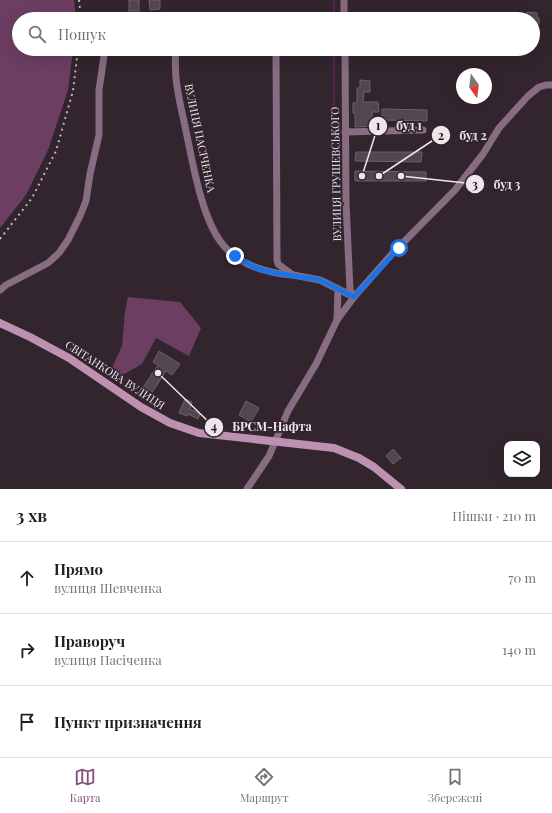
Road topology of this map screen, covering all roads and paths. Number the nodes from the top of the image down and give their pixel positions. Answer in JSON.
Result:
{"nodes":[{"id":1,"x":344,"y":0,"type":"edge"},
{"id":2,"x":344,"y":12,"type":"edge"},
{"id":3,"x":104,"y":56,"type":"edge"},
{"id":4,"x":176,"y":56,"type":"edge"},
{"id":5,"x":276,"y":56,"type":"edge"},
{"id":6,"x":345,"y":56,"type":"edge"},
{"id":7,"x":552,"y":85,"type":"edge"},
{"id":8,"x":423,"y":130,"type":"dead end"},
{"id":9,"x":345,"y":132,"type":"junction"},
{"id":10,"x":293,"y":275,"type":"junction"},
{"id":11,"x":338,"y":289,"type":"junction"},
{"id":12,"x":0,"y":290,"type":"edge"},
{"id":13,"x":354,"y":297,"type":"junction"},
{"id":14,"x":337,"y":320,"type":"junction"},
{"id":15,"x":0,"y":324,"type":"edge"},
{"id":16,"x":276,"y":441,"type":"junction"},
{"id":17,"x":247,"y":489,"type":"edge"},
{"id":18,"x":401,"y":489,"type":"edge"}],
"edges":[{"from":1,"to":2,"type":"street"},
{"from":3,"to":12,"type":"street"},
{"from":4,"to":10,"type":"street","name":"ВУЛИЦЯ ПАСІЧЕНКА"},
{"from":5,"to":10,"type":"street","name":"ВУЛИЦЯ ПАСІЧЕНКА"},
{"from":6,"to":9,"type":"street","name":"ВУЛИЦЯ ГРУШЕВСЬКОГО"},
{"from":7,"to":13,"type":"street"},
{"from":8,"to":9,"type":"street"},
{"from":9,"to":13,"type":"street","name":"ВУЛИЦЯ ГРУШЕВСЬКОГО"},
{"from":10,"to":11,"type":"street","name":"ВУЛИЦЯ ПАСІЧЕНКА"},
{"from":11,"to":13,"type":"street","name":"ВУЛИЦЯ ПАСІЧЕНКА"},
{"from":11,"to":14,"type":"street"},
{"from":13,"to":14,"type":"street"},
{"from":14,"to":16,"type":"street"},
{"from":15,"to":16,"type":"main road","name":"СВІТАНКОВА ВУЛИЦЯ"},
{"from":16,"to":17,"type":"street"},
{"from":16,"to":18,"type":"main road","name":"СВІТАНКОВА ВУЛИЦЯ"}]}
